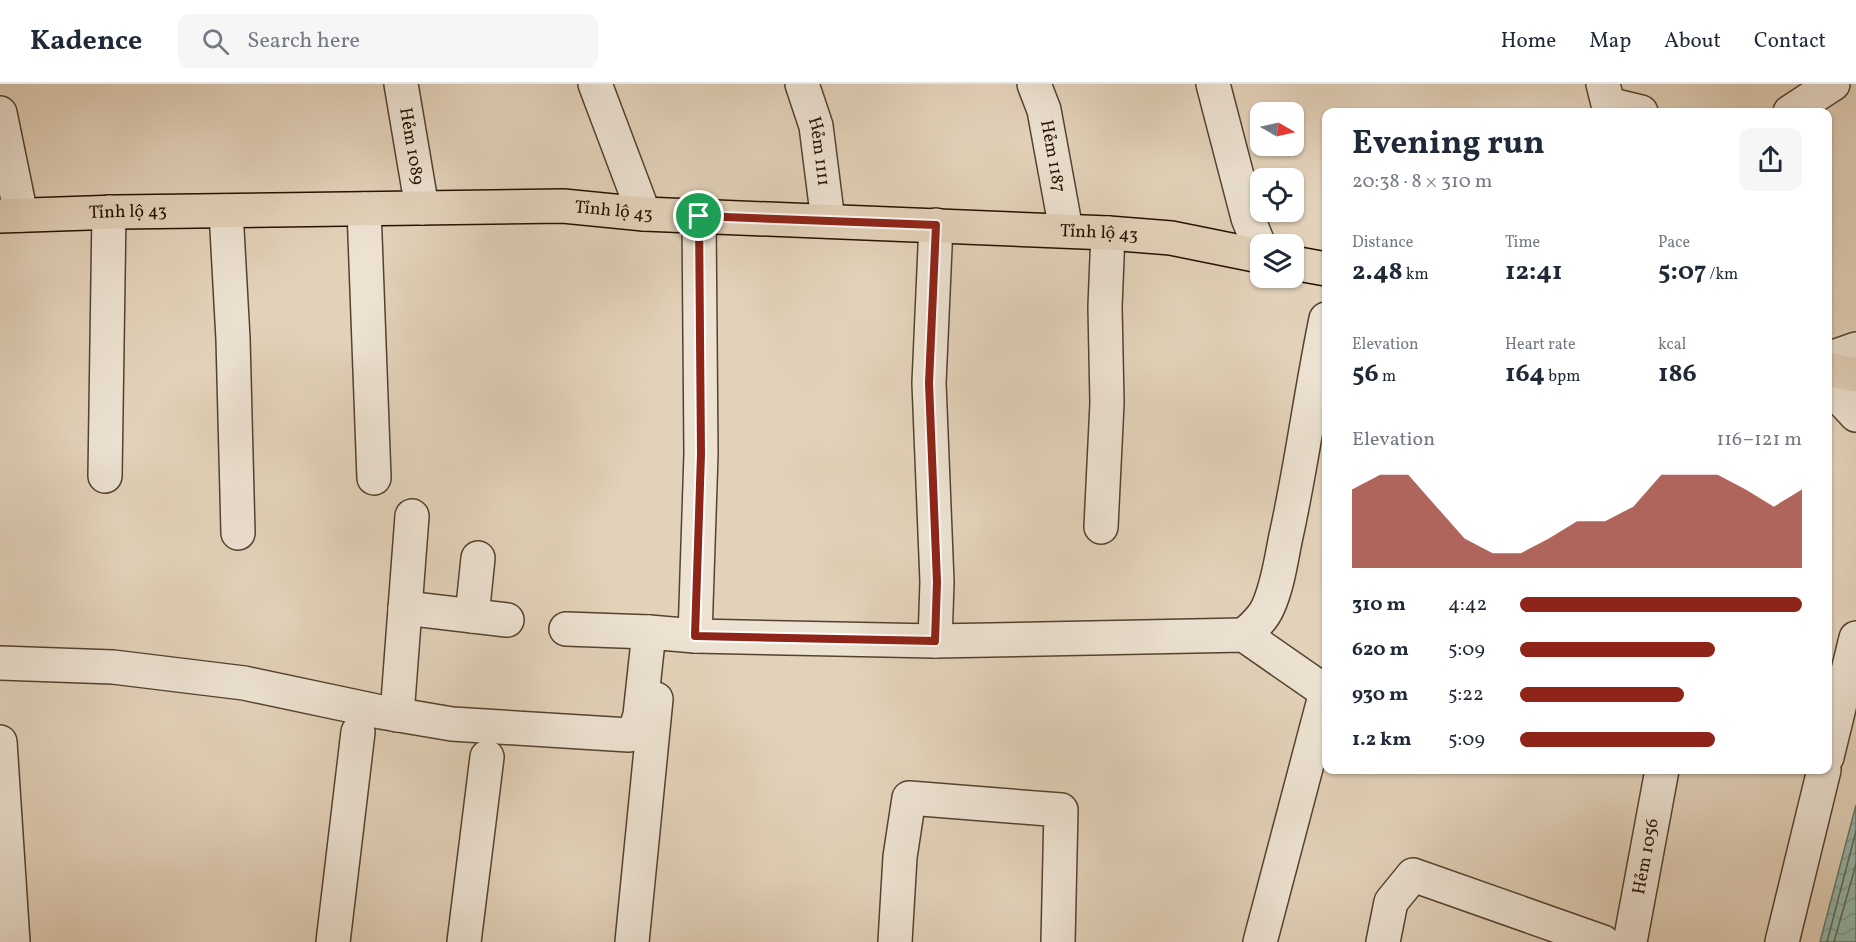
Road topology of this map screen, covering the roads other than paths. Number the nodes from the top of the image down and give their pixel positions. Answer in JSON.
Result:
{"nodes":[{"id":1,"x":401,"y":84,"type":"edge"},
{"id":2,"x":595,"y":84,"type":"edge"},
{"id":3,"x":801,"y":84,"type":"edge"},
{"id":4,"x":1035,"y":84,"type":"edge"},
{"id":5,"x":1213,"y":84,"type":"edge"},
{"id":6,"x":1603,"y":84,"type":"edge"},
{"id":7,"x":1833,"y":84,"type":"edge"},
{"id":8,"x":1624,"y":108,"type":"edge"},
{"id":9,"x":1796,"y":108,"type":"edge"},
{"id":10,"x":0,"y":113,"type":"edge"},
{"id":11,"x":422,"y":208,"type":"junction"},
{"id":12,"x":364,"y":209,"type":"junction"},
{"id":13,"x":226,"y":211,"type":"junction"},
{"id":14,"x":109,"y":212,"type":"junction"},
{"id":15,"x":644,"y":214,"type":"junction"},
{"id":16,"x":10,"y":215,"type":"edge"},
{"id":17,"x":699,"y":216,"type":"junction"},
{"id":18,"x":828,"y":221,"type":"junction"},
{"id":19,"x":936,"y":225,"type":"junction"},
{"id":20,"x":1066,"y":230,"type":"junction"},
{"id":21,"x":1108,"y":233,"type":"junction"},
{"id":22,"x":1254,"y":234,"type":"edge"},
{"id":23,"x":1250,"y":254,"type":"edge"},
{"id":24,"x":1304,"y":265,"type":"edge"},
{"id":25,"x":1322,"y":268,"type":"edge"},
{"id":26,"x":1322,"y":337,"type":"edge"},
{"id":27,"x":1856,"y":349,"type":"edge"},
{"id":28,"x":1832,"y":357,"type":"edge"},
{"id":29,"x":1832,"y":370,"type":"edge"},
{"id":30,"x":1856,"y":375,"type":"edge"},
{"id":31,"x":1832,"y":389,"type":"edge"},
{"id":32,"x":1856,"y":415,"type":"edge"},
{"id":33,"x":105,"y":476,"type":"dead end"},
{"id":34,"x":374,"y":478,"type":"dead end"},
{"id":35,"x":412,"y":516,"type":"dead end"},
{"id":36,"x":1101,"y":527,"type":"dead end"},
{"id":37,"x":238,"y":533,"type":"dead end"},
{"id":38,"x":478,"y":558,"type":"dead end"},
{"id":39,"x":405,"y":608,"type":"junction"},
{"id":40,"x":472,"y":616,"type":"junction"},
{"id":41,"x":507,"y":620,"type":"dead end"},
{"id":42,"x":566,"y":629,"type":"dead end"},
{"id":43,"x":1244,"y":635,"type":"junction"},
{"id":44,"x":695,"y":636,"type":"junction"},
{"id":45,"x":1856,"y":638,"type":"edge"},
{"id":46,"x":935,"y":641,"type":"junction"},
{"id":47,"x":655,"y":645,"type":"junction"},
{"id":48,"x":0,"y":663,"type":"edge"},
{"id":49,"x":1322,"y":689,"type":"edge"},
{"id":50,"x":1322,"y":707,"type":"edge"},
{"id":51,"x":397,"y":715,"type":"junction"},
{"id":52,"x":358,"y":732,"type":"dead end"},
{"id":53,"x":1832,"y":736,"type":"edge"},
{"id":54,"x":0,"y":742,"type":"edge"},
{"id":55,"x":487,"y":757,"type":"dead end"},
{"id":56,"x":1661,"y":774,"type":"edge"},
{"id":57,"x":1823,"y":774,"type":"edge"},
{"id":58,"x":14,"y":942,"type":"edge"},
{"id":59,"x":333,"y":942,"type":"edge"},
{"id":60,"x":464,"y":942,"type":"edge"},
{"id":61,"x":632,"y":942,"type":"edge"},
{"id":62,"x":894,"y":942,"type":"edge"},
{"id":63,"x":1059,"y":942,"type":"edge"},
{"id":64,"x":1260,"y":942,"type":"edge"},
{"id":65,"x":1383,"y":942,"type":"edge"},
{"id":66,"x":1603,"y":942,"type":"edge"},
{"id":67,"x":1630,"y":942,"type":"edge"},
{"id":68,"x":1782,"y":942,"type":"edge"}],
"edges":[{"from":1,"to":11,"type":"street","name":"Hẻm 1089"},
{"from":2,"to":15,"type":"street"},
{"from":3,"to":18,"type":"street","name":"Hẻm 1111"},
{"from":4,"to":20,"type":"street","name":"Hẻm 1187"},
{"from":5,"to":22,"type":"street"},
{"from":6,"to":8,"type":"street"},
{"from":7,"to":9,"type":"street"},
{"from":10,"to":16,"type":"street"},
{"from":11,"to":12,"type":"main road","name":"Tỉnh lộ 43"},
{"from":11,"to":15,"type":"main road","name":"Tỉnh lộ 43"},
{"from":12,"to":13,"type":"main road","name":"Tỉnh lộ 43"},
{"from":12,"to":34,"type":"street"},
{"from":13,"to":14,"type":"main road","name":"Tỉnh lộ 43"},
{"from":13,"to":37,"type":"street"},
{"from":14,"to":16,"type":"main road","name":"Tỉnh lộ 43"},
{"from":14,"to":33,"type":"street"},
{"from":15,"to":17,"type":"main road","name":"Tỉnh lộ 43"},
{"from":17,"to":18,"type":"main road","name":"Tỉnh lộ 43"},
{"from":17,"to":44,"type":"street"},
{"from":18,"to":19,"type":"main road","name":"Tỉnh lộ 43"},
{"from":19,"to":20,"type":"main road","name":"Tỉnh lộ 43"},
{"from":19,"to":46,"type":"street"},
{"from":20,"to":21,"type":"main road","name":"Tỉnh lộ 43"},
{"from":21,"to":23,"type":"main road","name":"Tỉnh lộ 43"},
{"from":21,"to":36,"type":"street"},
{"from":24,"to":25,"type":"main road"},
{"from":26,"to":43,"type":"street"},
{"from":27,"to":28,"type":"street"},
{"from":29,"to":30,"type":"main road"},
{"from":31,"to":32,"type":"street"},
{"from":35,"to":39,"type":"street"},
{"from":38,"to":40,"type":"street"},
{"from":39,"to":40,"type":"street"},
{"from":39,"to":51,"type":"street"},
{"from":40,"to":41,"type":"street"},
{"from":42,"to":47,"type":"street"},
{"from":43,"to":46,"type":"street"},
{"from":43,"to":49,"type":"street"},
{"from":44,"to":46,"type":"street"},
{"from":44,"to":47,"type":"street"},
{"from":45,"to":53,"type":"street"},
{"from":47,"to":51,"type":"street"},
{"from":47,"to":61,"type":"street"},
{"from":48,"to":51,"type":"street"},
{"from":50,"to":64,"type":"street"},
{"from":52,"to":59,"type":"street"},
{"from":54,"to":58,"type":"street"},
{"from":55,"to":60,"type":"street"},
{"from":56,"to":67,"type":"street","name":"Hẻm 1056"},
{"from":57,"to":68,"type":"street"},
{"from":62,"to":63,"type":"street"},
{"from":65,"to":66,"type":"street"}]}
